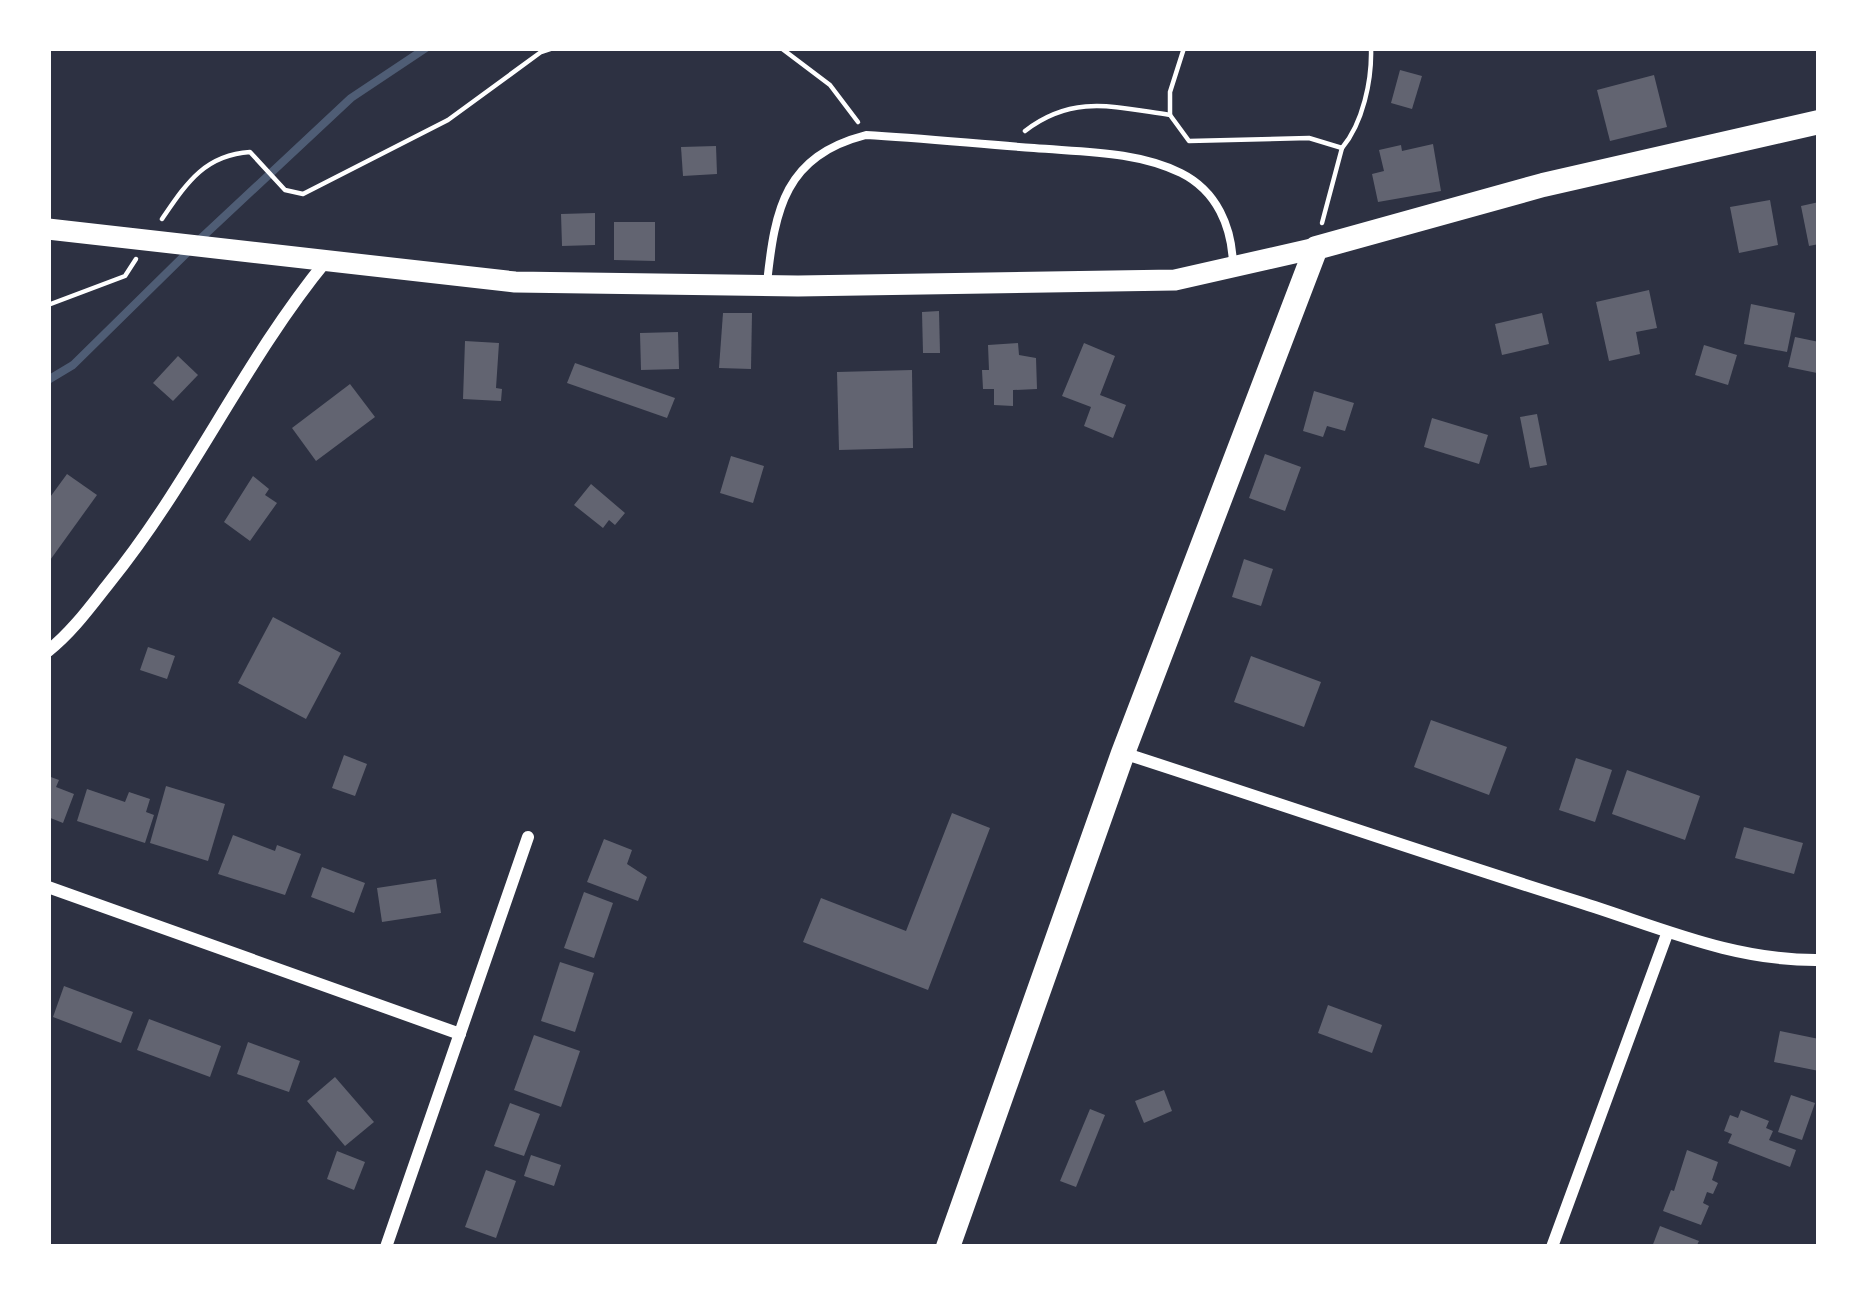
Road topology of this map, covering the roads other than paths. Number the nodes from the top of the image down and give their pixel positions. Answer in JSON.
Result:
{"nodes":[{"id":1,"x":1819,"y":122,"type":"edge"},
{"id":2,"x":48,"y":229,"type":"edge"},
{"id":3,"x":1316,"y":248,"type":"junction"},
{"id":4,"x":326,"y":261,"type":"junction"},
{"id":5,"x":1233,"y":269,"type":"junction"},
{"id":6,"x":767,"y":284,"type":"junction"},
{"id":7,"x":48,"y":652,"type":"edge"},
{"id":8,"x":1123,"y":752,"type":"junction"},
{"id":9,"x":528,"y":837,"type":"dead end"},
{"id":10,"x":48,"y":887,"type":"edge"},
{"id":11,"x":1666,"y":934,"type":"junction"},
{"id":12,"x":1819,"y":960,"type":"edge"},
{"id":13,"x":460,"y":1034,"type":"junction"},
{"id":14,"x":386,"y":1247,"type":"edge"},
{"id":15,"x":948,"y":1247,"type":"edge"},
{"id":16,"x":1552,"y":1247,"type":"edge"}],
"edges":[{"from":1,"to":3,"type":"main road"},
{"from":2,"to":4,"type":"main road"},
{"from":3,"to":5,"type":"main road"},
{"from":3,"to":8,"type":"main road"},
{"from":4,"to":6,"type":"main road"},
{"from":4,"to":7,"type":"street"},
{"from":5,"to":6,"type":"main road"},
{"from":5,"to":6,"type":"lane"},
{"from":8,"to":11,"type":"street"},
{"from":8,"to":15,"type":"main road"},
{"from":9,"to":13,"type":"street"},
{"from":10,"to":13,"type":"street"},
{"from":11,"to":12,"type":"street"},
{"from":11,"to":16,"type":"street"},
{"from":13,"to":14,"type":"street"}]}
